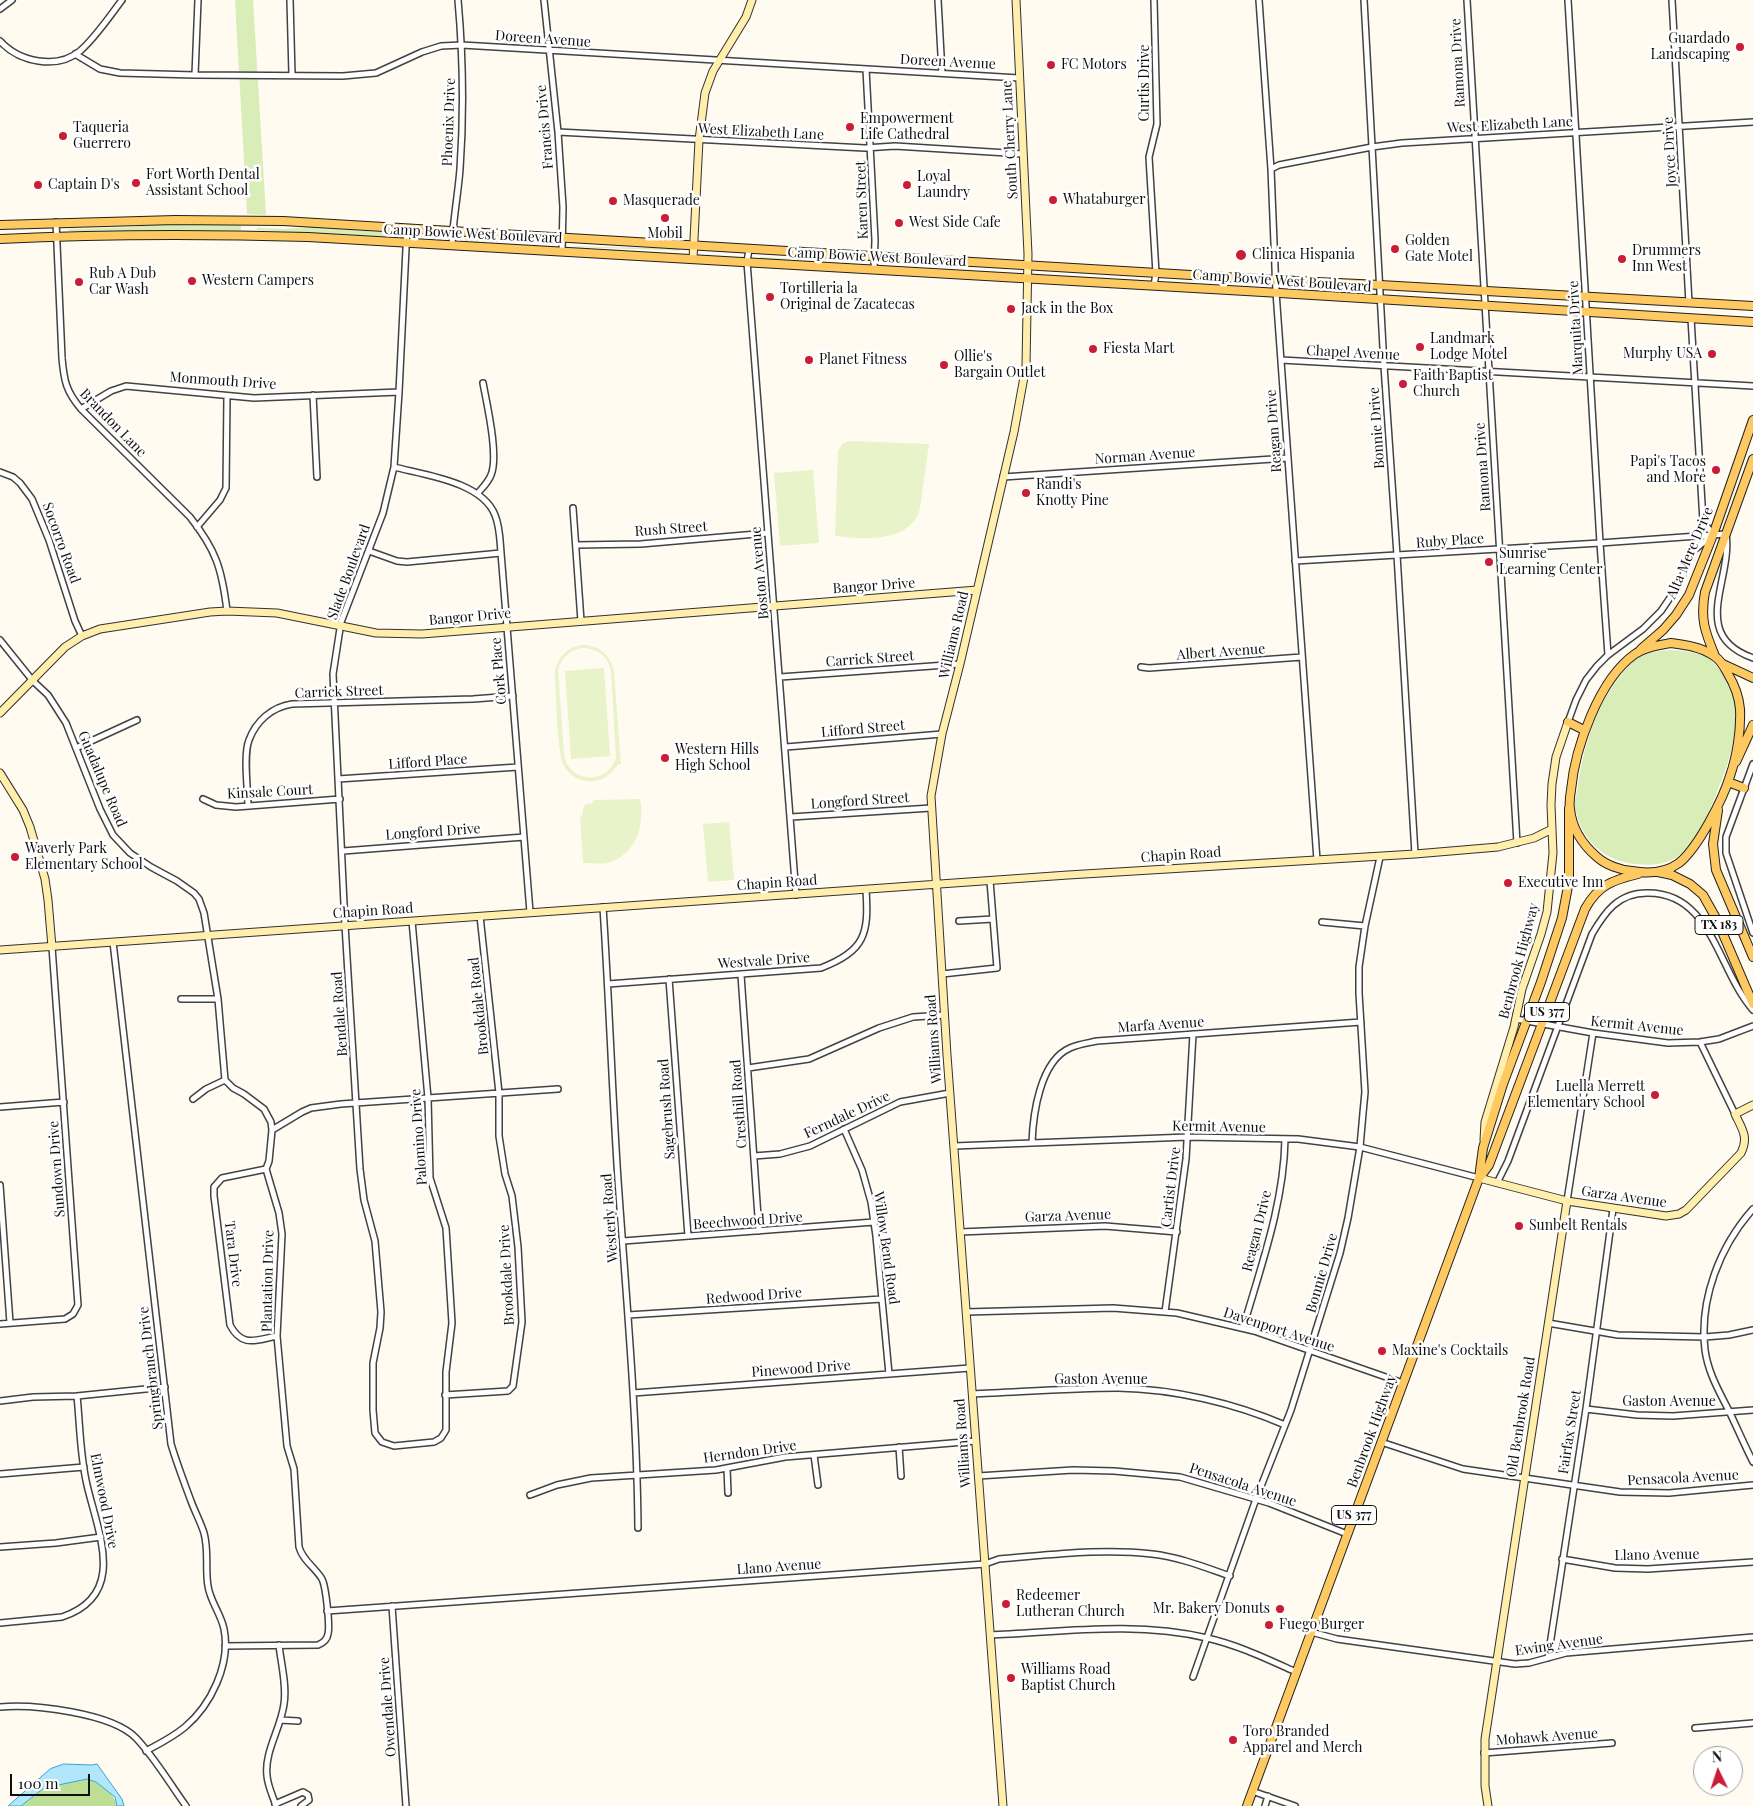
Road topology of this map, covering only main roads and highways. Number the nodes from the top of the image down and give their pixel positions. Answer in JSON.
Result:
{"nodes":[{"id":1,"x":283,"y":221,"type":"junction"},
{"id":2,"x":0,"y":225,"type":"edge"},
{"id":3,"x":246,"y":235,"type":"junction"},
{"id":4,"x":0,"y":239,"type":"edge"},
{"id":5,"x":1753,"y":302,"type":"edge"},
{"id":6,"x":1721,"y":304,"type":"junction"},
{"id":7,"x":1753,"y":306,"type":"edge"},
{"id":8,"x":1753,"y":324,"type":"edge"},
{"id":9,"x":1753,"y":420,"type":"edge"},
{"id":10,"x":1753,"y":459,"type":"edge"},
{"id":11,"x":1637,"y":652,"type":"junction"},
{"id":12,"x":1715,"y":656,"type":"junction"},
{"id":13,"x":1722,"y":664,"type":"junction"},
{"id":14,"x":1753,"y":678,"type":"edge"},
{"id":15,"x":1568,"y":722,"type":"road end"},
{"id":16,"x":1753,"y":725,"type":"edge"},
{"id":17,"x":1584,"y":730,"type":"junction"},
{"id":18,"x":1729,"y":781,"type":"junction"},
{"id":19,"x":1744,"y":788,"type":"road end"},
{"id":20,"x":1569,"y":808,"type":"junction"},
{"id":21,"x":1658,"y":872,"type":"junction"},
{"id":22,"x":1641,"y":873,"type":"junction"},
{"id":23,"x":1753,"y":957,"type":"edge"},
{"id":24,"x":1753,"y":1004,"type":"edge"},
{"id":25,"x":1480,"y":1178,"type":"junction"},
{"id":26,"x":1247,"y":1806,"type":"edge"}],
"edges":[{"from":1,"to":2,"type":"main road","name":"Camp Bowie West Boulevard"},
{"from":1,"to":3,"type":"main road"},
{"from":1,"to":6,"type":"main road","name":"Camp Bowie West Boulevard"},
{"from":3,"to":4,"type":"main road","name":"Camp Bowie West Boulevard"},
{"from":3,"to":8,"type":"main road","name":"Camp Bowie West Boulevard"},
{"from":5,"to":6,"type":"main road"},
{"from":6,"to":7,"type":"main road","name":"Camp Bowie West Boulevard"},
{"from":9,"to":11,"type":"main road","name":"Alta Mere Drive"},
{"from":10,"to":12,"type":"main road","name":"Alta Mere Drive"},
{"from":11,"to":12,"type":"main road"},
{"from":11,"to":17,"type":"main road","number":"US 377"},
{"from":12,"to":13,"type":"main road"},
{"from":13,"to":14,"type":"main road"},
{"from":13,"to":18,"type":"main road","number":"TX 183"},
{"from":15,"to":17,"type":"main road"},
{"from":16,"to":18,"type":"main road","number":"US 377"},
{"from":17,"to":20,"type":"main road","number":"US 377"},
{"from":18,"to":19,"type":"main road"},
{"from":18,"to":21,"type":"main road","number":"US 377"},
{"from":18,"to":23,"type":"main road","number":"TX 183"},
{"from":20,"to":22,"type":"main road"},
{"from":20,"to":25,"type":"main road","name":"Benbrook Highway","number":"US 377"},
{"from":21,"to":22,"type":"main road","number":"US 377"},
{"from":21,"to":24,"type":"main road","number":"TX 183"},
{"from":22,"to":25,"type":"main road","name":"Benbrook Highway","number":"US 377"},
{"from":25,"to":26,"type":"main road","name":"Benbrook Highway","number":"US 377"}]}
